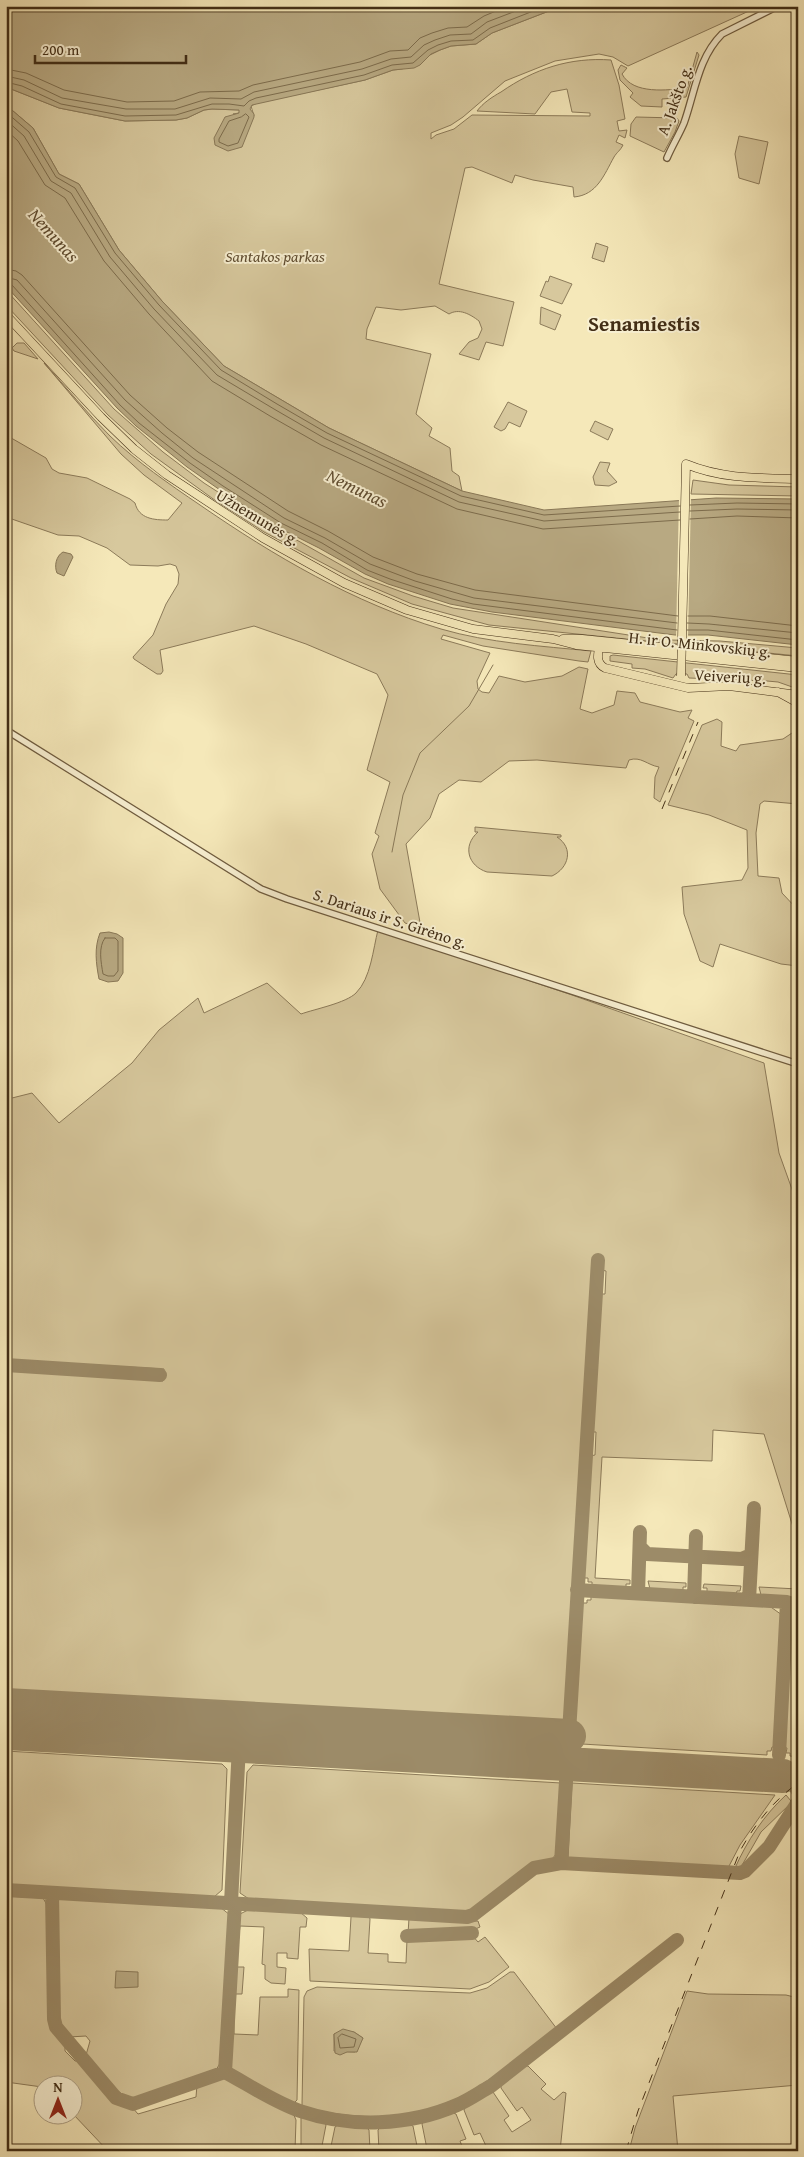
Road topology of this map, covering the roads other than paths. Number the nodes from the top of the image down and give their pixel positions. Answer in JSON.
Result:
{"nodes":[{"id":1,"x":778,"y":6,"type":"edge"},
{"id":2,"x":666,"y":158,"type":"dead end"},
{"id":3,"x":6,"y":315,"type":"edge"},
{"id":4,"x":798,"y":479,"type":"edge"},
{"id":5,"x":599,"y":644,"type":"junction"},
{"id":6,"x":614,"y":649,"type":"junction"},
{"id":7,"x":798,"y":661,"type":"edge"},
{"id":8,"x":598,"y":662,"type":"junction"},
{"id":9,"x":798,"y":668,"type":"edge"},
{"id":10,"x":681,"y":686,"type":"junction"},
{"id":11,"x":778,"y":692,"type":"junction"},
{"id":12,"x":798,"y":695,"type":"edge"},
{"id":13,"x":798,"y":703,"type":"edge"},
{"id":14,"x":6,"y":730,"type":"edge"},
{"id":15,"x":798,"y":1064,"type":"edge"}],
"edges":[{"from":1,"to":2,"type":"street","name":"A. Jakšto g."},
{"from":3,"to":5,"type":"main road","name":"Užnemunės g."},
{"from":4,"to":10,"type":"main road","bridge":true},
{"from":5,"to":6,"type":"main road","name":"H. ir O. Minkovskių g."},
{"from":5,"to":7,"type":"main road","name":"H. ir O. Minkovskių g."},
{"from":5,"to":8,"type":"main road"},
{"from":6,"to":8,"type":"main road"},
{"from":6,"to":9,"type":"main road","name":"H. ir O. Minkovskių g."},
{"from":8,"to":10,"type":"main road","name":"Veiverių g."},
{"from":10,"to":11,"type":"main road","name":"Veiverių g."},
{"from":11,"to":12,"type":"main road","name":"Veiverių g."},
{"from":11,"to":13,"type":"main road","name":"Veiverių g."},
{"from":14,"to":15,"type":"street","name":"S. Dariaus ir S. Girėno g."}]}
